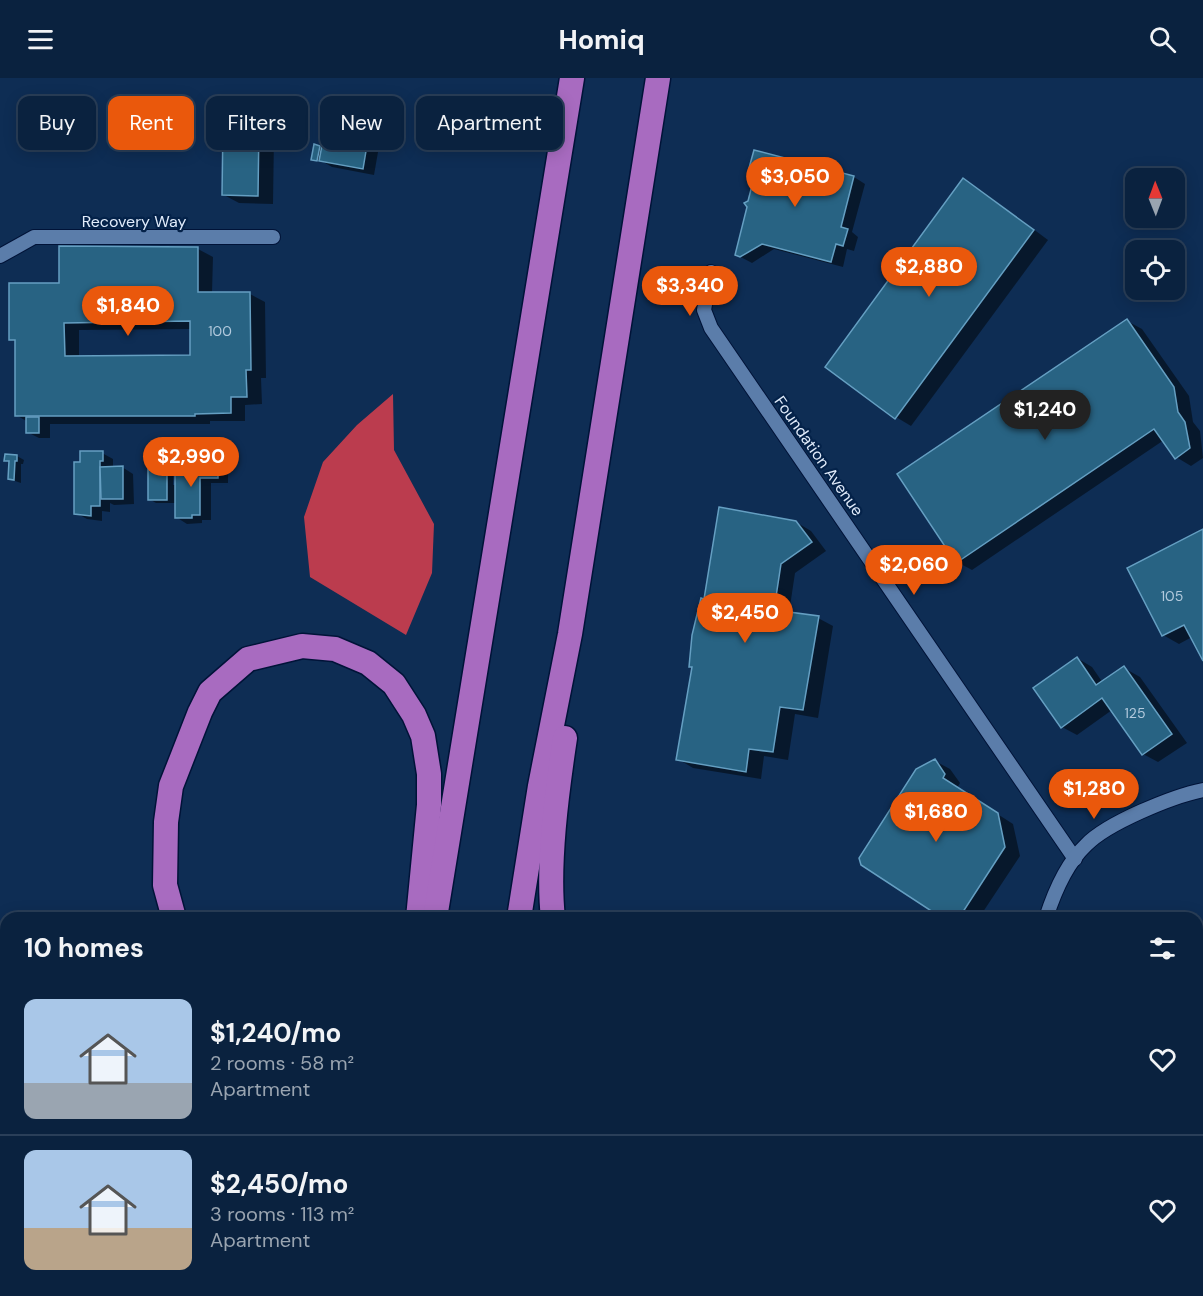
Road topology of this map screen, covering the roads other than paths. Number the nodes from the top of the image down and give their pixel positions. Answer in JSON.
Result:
{"nodes":[{"id":1,"x":572,"y":78,"type":"edge"},
{"id":2,"x":658,"y":78,"type":"edge"},
{"id":3,"x":273,"y":237,"type":"dead end"},
{"id":4,"x":0,"y":256,"type":"edge"},
{"id":5,"x":711,"y":272,"type":"dead end"},
{"id":6,"x":570,"y":634,"type":"junction"},
{"id":7,"x":1203,"y":790,"type":"edge"},
{"id":8,"x":1075,"y":859,"type":"junction"},
{"id":9,"x":165,"y":885,"type":"junction"},
{"id":10,"x":160,"y":912,"type":"edge"},
{"id":11,"x":172,"y":912,"type":"edge"},
{"id":12,"x":419,"y":912,"type":"edge"},
{"id":13,"x":436,"y":912,"type":"edge"},
{"id":14,"x":520,"y":912,"type":"edge"},
{"id":15,"x":552,"y":912,"type":"edge"},
{"id":16,"x":1048,"y":912,"type":"edge"}],
"edges":[{"from":1,"to":13,"type":"highway"},
{"from":2,"to":6,"type":"highway"},
{"from":3,"to":4,"type":"street","name":"Recovery Way"},
{"from":5,"to":8,"type":"street","name":"Foundation Avenue"},
{"from":6,"to":14,"type":"highway"},
{"from":6,"to":15,"type":"highway"},
{"from":7,"to":8,"type":"street"},
{"from":8,"to":16,"type":"street"},
{"from":9,"to":10,"type":"highway"},
{"from":9,"to":11,"type":"highway"},
{"from":9,"to":12,"type":"highway"}]}
